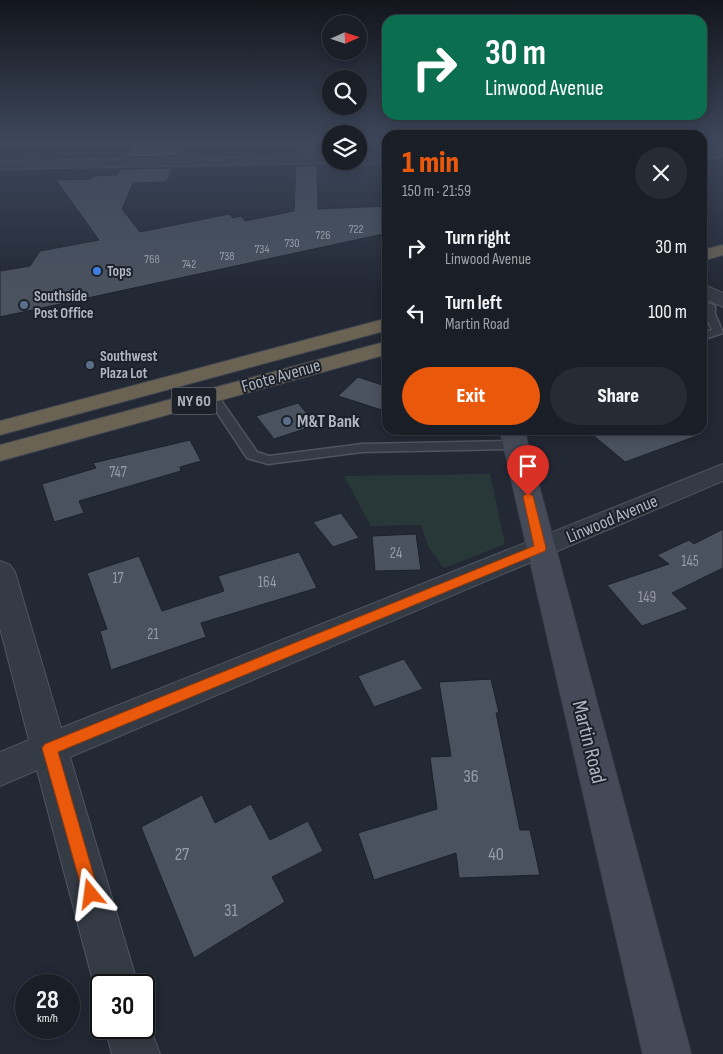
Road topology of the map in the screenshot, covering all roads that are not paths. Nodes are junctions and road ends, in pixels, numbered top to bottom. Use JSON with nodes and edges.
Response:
{"nodes":[{"id":1,"x":723,"y":250,"type":"edge"},
{"id":2,"x":707,"y":255,"type":"edge"},
{"id":3,"x":712,"y":299,"type":"edge"},
{"id":4,"x":382,"y":326,"type":"edge"},
{"id":5,"x":707,"y":336,"type":"edge"},
{"id":6,"x":382,"y":349,"type":"edge"},
{"id":7,"x":212,"y":396,"type":"junction"},
{"id":8,"x":0,"y":428,"type":"edge"},
{"id":9,"x":514,"y":437,"type":"edge"},
{"id":10,"x":0,"y":454,"type":"edge"},
{"id":11,"x":723,"y":472,"type":"edge"},
{"id":12,"x":540,"y":548,"type":"junction"},
{"id":13,"x":0,"y":572,"type":"edge"},
{"id":14,"x":50,"y":748,"type":"junction"},
{"id":15,"x":0,"y":768,"type":"edge"},
{"id":16,"x":113,"y":974,"type":"edge"},
{"id":17,"x":131,"y":1039,"type":"edge"},
{"id":18,"x":136,"y":1054,"type":"edge"},
{"id":19,"x":666,"y":1054,"type":"edge"}],
"edges":[{"from":1,"to":2,"type":"highway"},
{"from":3,"to":5,"type":"lane"},
{"from":4,"to":8,"type":"highway","name":"Foote Avenue","number":"NY 60"},
{"from":6,"to":7,"type":"highway","name":"Foote Avenue","number":"NY 60"},
{"from":7,"to":9,"type":"lane"},
{"from":7,"to":10,"type":"highway","name":"Foote Avenue","number":"NY 60"},
{"from":9,"to":12,"type":"street","name":"Martin Road"},
{"from":11,"to":12,"type":"street","name":"Linwood Avenue"},
{"from":12,"to":14,"type":"street","name":"Linwood Avenue"},
{"from":12,"to":19,"type":"street","name":"Martin Road"},
{"from":13,"to":14,"type":"street"},
{"from":14,"to":15,"type":"street","name":"Linwood Avenue"},
{"from":14,"to":16,"type":"street"},
{"from":17,"to":18,"type":"street"}]}
